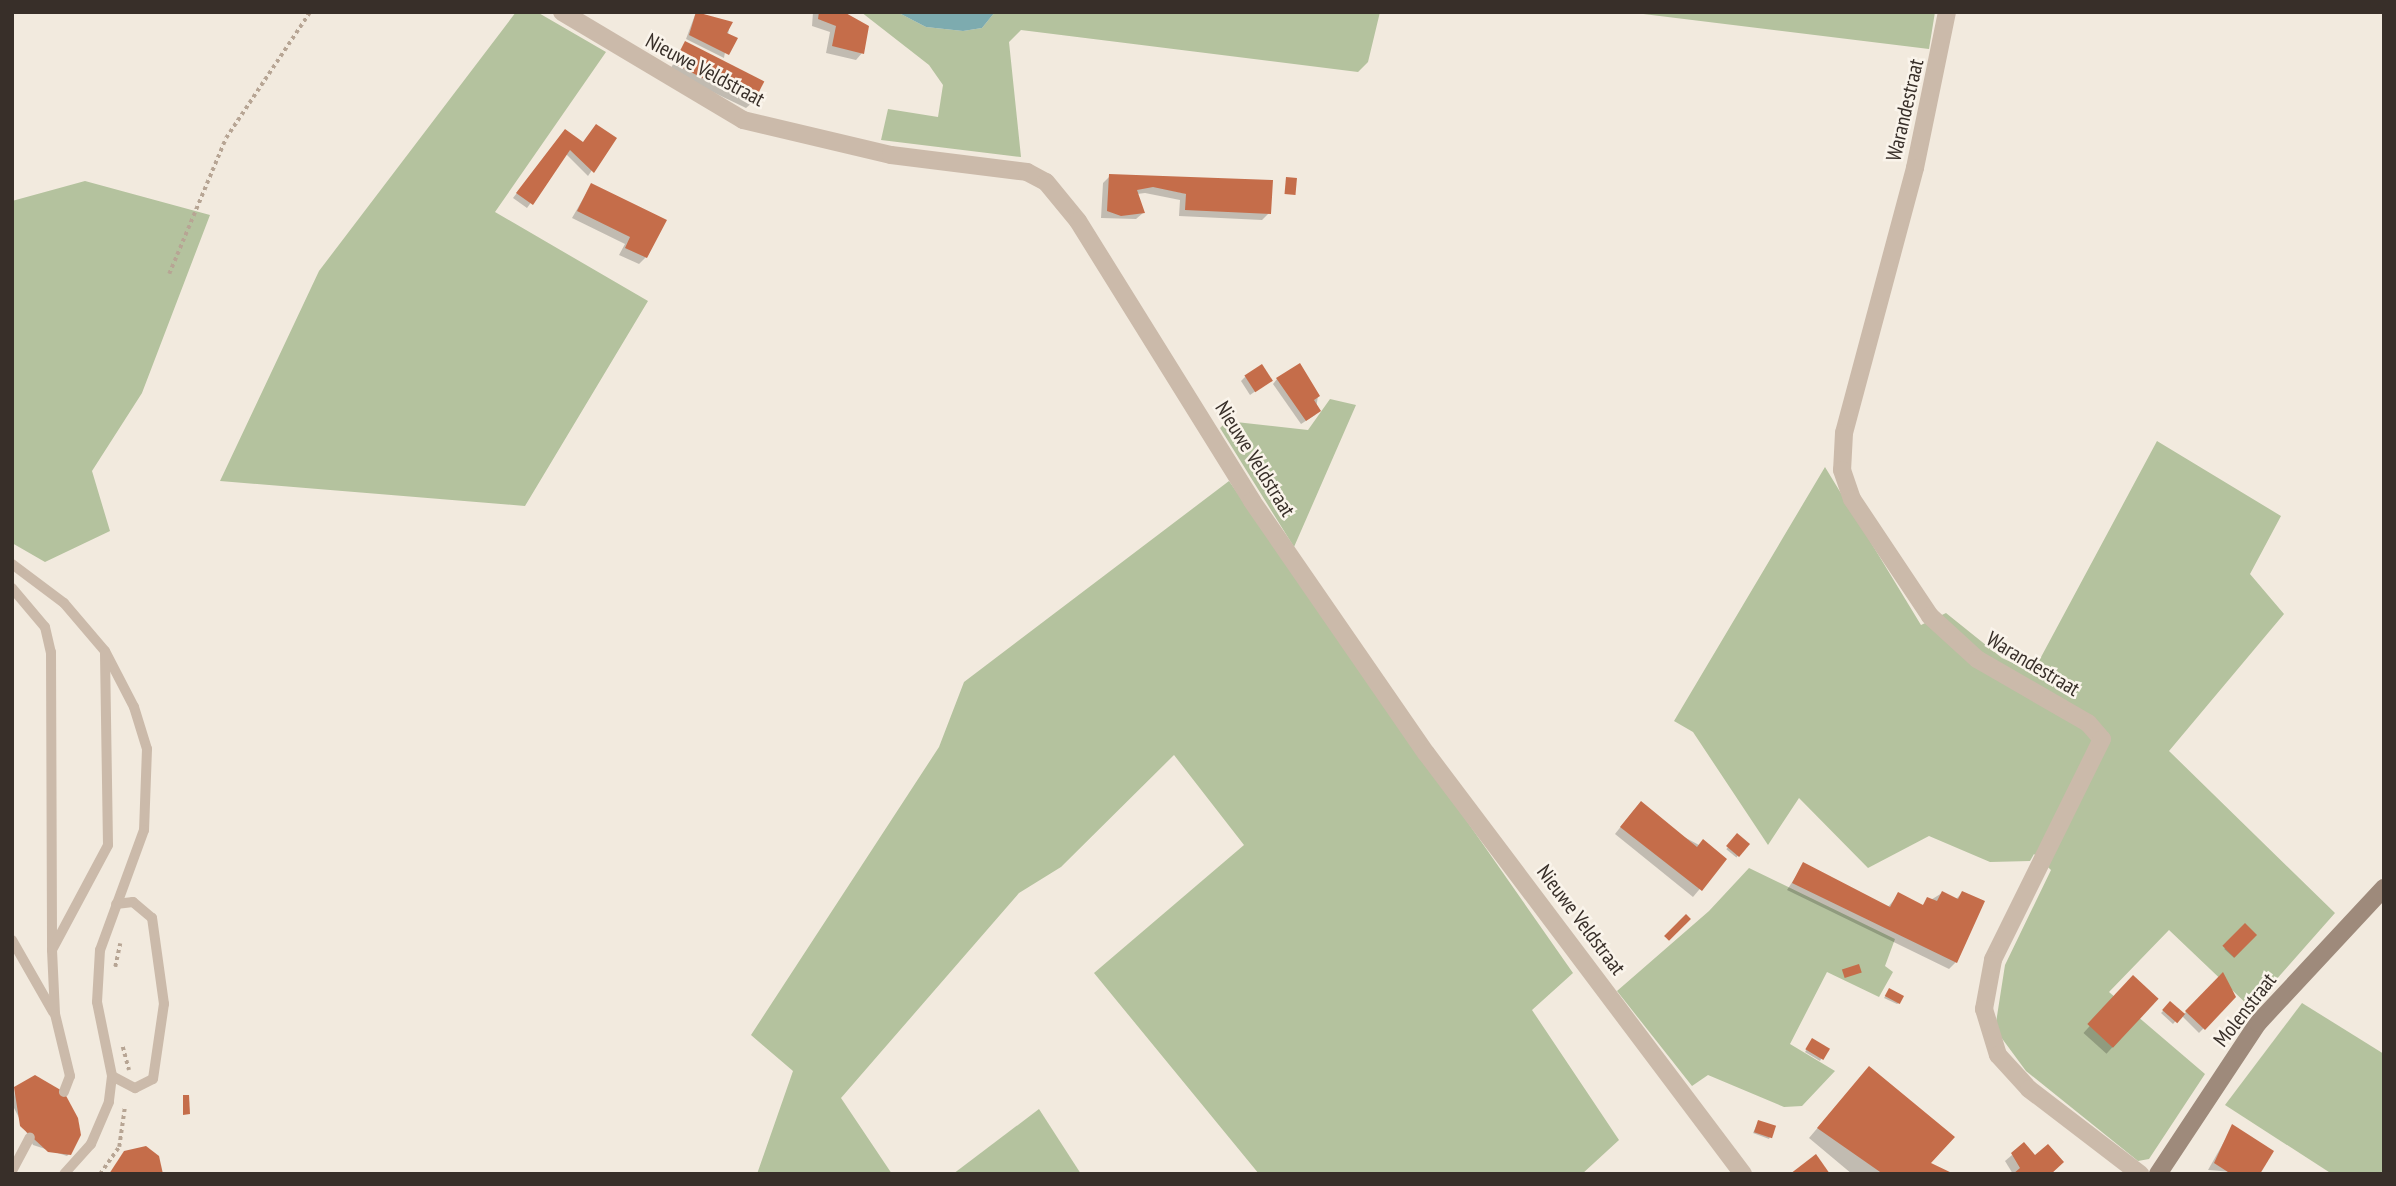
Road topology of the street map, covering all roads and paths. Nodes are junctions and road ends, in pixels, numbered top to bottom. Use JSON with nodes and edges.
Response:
{"nodes":[{"id":1,"x":310,"y":12,"type":"edge"},
{"id":2,"x":562,"y":12,"type":"edge"},
{"id":3,"x":1947,"y":12,"type":"edge"},
{"id":4,"x":169,"y":274,"type":"dead end"},
{"id":5,"x":12,"y":564,"type":"edge"},
{"id":6,"x":12,"y":588,"type":"edge"},
{"id":7,"x":105,"y":651,"type":"junction"},
{"id":8,"x":2384,"y":888,"type":"edge"},
{"id":9,"x":116,"y":904,"type":"junction"},
{"id":10,"x":122,"y":936,"type":"dead end"},
{"id":11,"x":12,"y":940,"type":"edge"},
{"id":12,"x":52,"y":950,"type":"junction"},
{"id":13,"x":114,"y":975,"type":"dead end"},
{"id":14,"x":55,"y":1014,"type":"junction"},
{"id":15,"x":120,"y":1041,"type":"dead end"},
{"id":16,"x":112,"y":1076,"type":"junction"},
{"id":17,"x":129,"y":1087,"type":"junction"},
{"id":18,"x":64,"y":1092,"type":"dead end"},
{"id":19,"x":30,"y":1138,"type":"dead end"},
{"id":20,"x":12,"y":1171,"type":"edge"},
{"id":21,"x":64,"y":1174,"type":"edge"},
{"id":22,"x":100,"y":1174,"type":"edge"},
{"id":23,"x":1744,"y":1174,"type":"edge"},
{"id":24,"x":2140,"y":1174,"type":"edge"},
{"id":25,"x":2158,"y":1174,"type":"edge"}],
"edges":[{"from":1,"to":4,"type":"path"},
{"from":2,"to":23,"type":"street","name":"Nieuwe Veldstraat"},
{"from":3,"to":24,"type":"street","name":"Warandestraat"},
{"from":5,"to":7,"type":"lane"},
{"from":6,"to":12,"type":"lane"},
{"from":7,"to":9,"type":"lane"},
{"from":7,"to":12,"type":"lane"},
{"from":8,"to":25,"type":"street","name":"Molenstraat"},
{"from":9,"to":16,"type":"lane"},
{"from":9,"to":17,"type":"lane"},
{"from":10,"to":13,"type":"path"},
{"from":11,"to":14,"type":"lane"},
{"from":12,"to":14,"type":"lane"},
{"from":14,"to":18,"type":"lane"},
{"from":15,"to":17,"type":"path"},
{"from":16,"to":17,"type":"lane"},
{"from":16,"to":21,"type":"lane"},
{"from":17,"to":22,"type":"path"},
{"from":19,"to":20,"type":"lane"}]}
